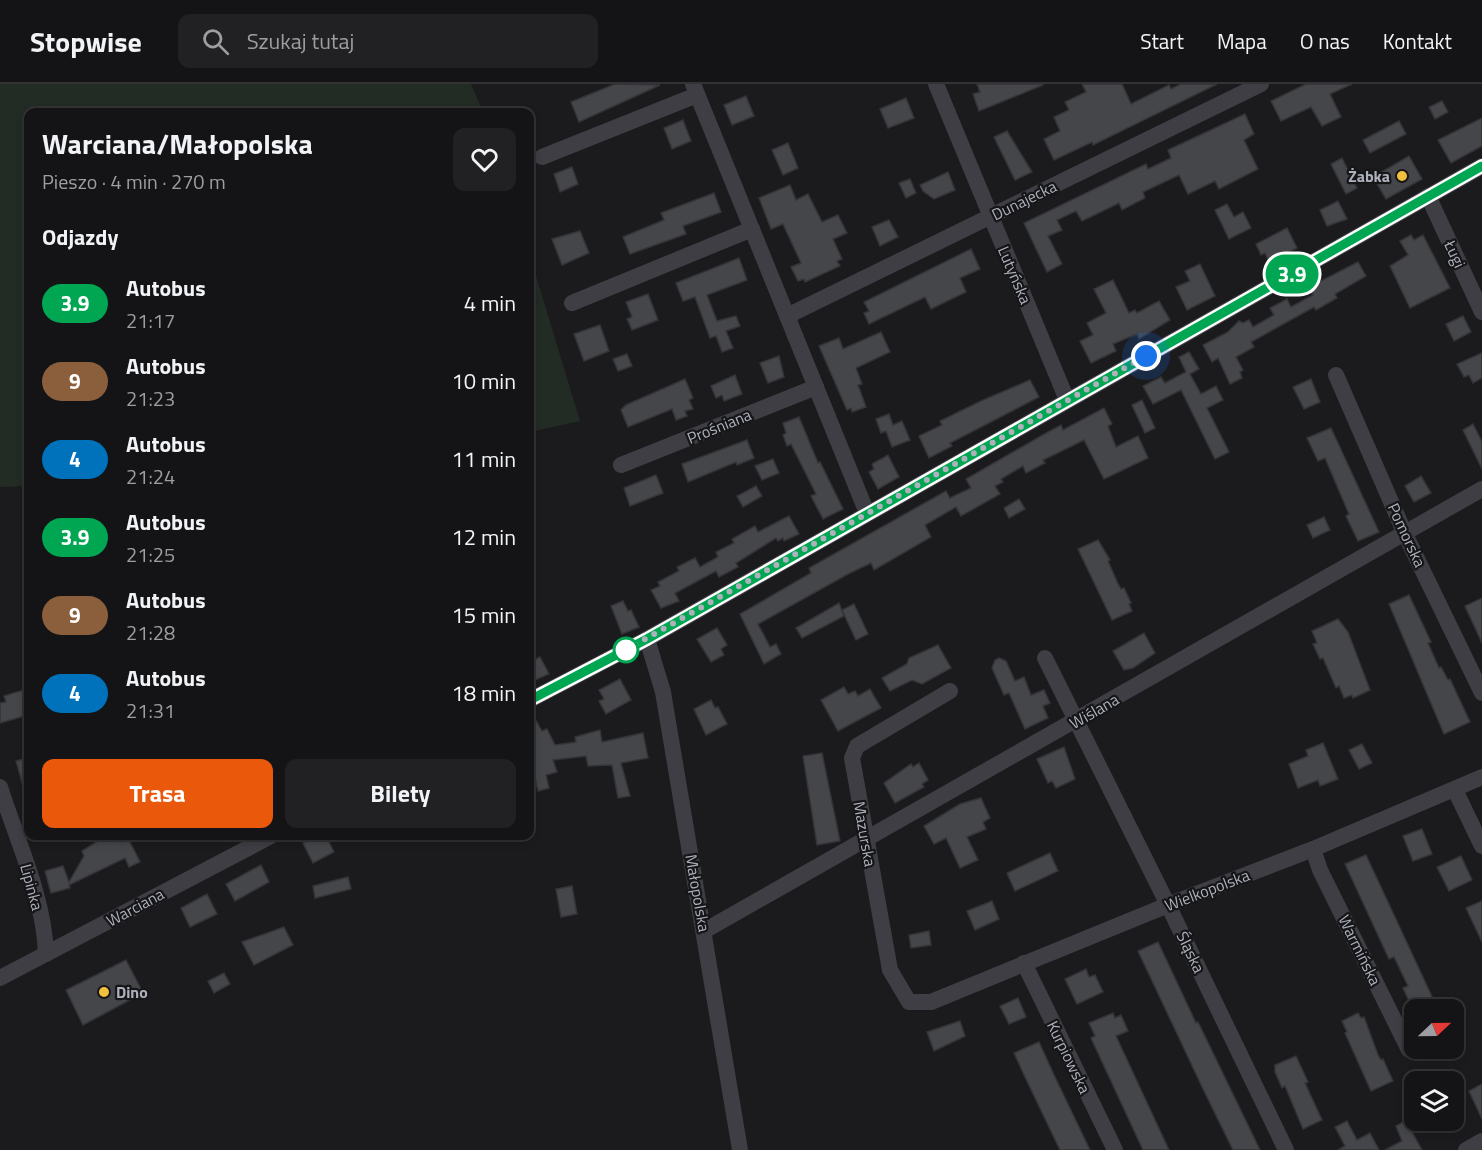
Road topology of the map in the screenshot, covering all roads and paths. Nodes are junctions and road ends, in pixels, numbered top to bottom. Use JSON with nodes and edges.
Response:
{"nodes":[{"id":1,"x":936,"y":84,"type":"edge"},
{"id":2,"x":1261,"y":84,"type":"edge"},
{"id":3,"x":695,"y":90,"type":"edge"},
{"id":4,"x":542,"y":157,"type":"dead end"},
{"id":5,"x":1482,"y":166,"type":"edge"},
{"id":6,"x":1428,"y":196,"type":"junction"},
{"id":7,"x":991,"y":217,"type":"junction"},
{"id":8,"x":752,"y":229,"type":"junction"},
{"id":9,"x":572,"y":303,"type":"dead end"},
{"id":10,"x":1482,"y":312,"type":"edge"},
{"id":11,"x":788,"y":316,"type":"junction"},
{"id":12,"x":1336,"y":375,"type":"dead end"},
{"id":13,"x":816,"y":387,"type":"junction"},
{"id":14,"x":1067,"y":400,"type":"junction"},
{"id":15,"x":621,"y":465,"type":"dead end"},
{"id":16,"x":1482,"y":489,"type":"edge"},
{"id":17,"x":867,"y":513,"type":"junction"},
{"id":18,"x":1405,"y":534,"type":"junction"},
{"id":19,"x":647,"y":639,"type":"junction"},
{"id":20,"x":1045,"y":658,"type":"dead end"},
{"id":21,"x":950,"y":691,"type":"dead end"},
{"id":22,"x":1482,"y":693,"type":"edge"},
{"id":23,"x":534,"y":698,"type":"edge"},
{"id":24,"x":1075,"y":722,"type":"junction"},
{"id":25,"x":1482,"y":777,"type":"edge"},
{"id":26,"x":0,"y":787,"type":"edge"},
{"id":27,"x":1455,"y":790,"type":"junction"},
{"id":28,"x":263,"y":840,"type":"edge"},
{"id":29,"x":866,"y":841,"type":"junction"},
{"id":30,"x":1482,"y":846,"type":"edge"},
{"id":31,"x":1313,"y":849,"type":"junction"},
{"id":32,"x":1168,"y":905,"type":"junction"},
{"id":33,"x":704,"y":931,"type":"junction"},
{"id":34,"x":45,"y":954,"type":"junction"},
{"id":35,"x":1024,"y":963,"type":"junction"},
{"id":36,"x":0,"y":978,"type":"edge"},
{"id":37,"x":931,"y":1002,"type":"joint"},
{"id":38,"x":1404,"y":1040,"type":"edge"},
{"id":39,"x":1482,"y":1141,"type":"edge"},
{"id":40,"x":740,"y":1150,"type":"edge"},
{"id":41,"x":1115,"y":1150,"type":"edge"},
{"id":42,"x":1287,"y":1150,"type":"edge"},
{"id":43,"x":1466,"y":1150,"type":"edge"}],
"edges":[{"from":1,"to":7,"type":"street","name":"Lutyńska"},
{"from":2,"to":7,"type":"street","name":"Dunajecka"},
{"from":3,"to":4,"type":"street"},
{"from":3,"to":8,"type":"street"},
{"from":5,"to":6,"type":"street"},
{"from":6,"to":10,"type":"street","name":"Ługi"},
{"from":6,"to":14,"type":"street"},
{"from":7,"to":11,"type":"street","name":"Dunajecka"},
{"from":7,"to":14,"type":"street","name":"Lutyńska"},
{"from":8,"to":9,"type":"street"},
{"from":8,"to":11,"type":"street"},
{"from":11,"to":13,"type":"street"},
{"from":12,"to":18,"type":"street","name":"Pomorska"},
{"from":13,"to":15,"type":"street","name":"Prośniana"},
{"from":13,"to":17,"type":"street"},
{"from":14,"to":17,"type":"street"},
{"from":16,"to":18,"type":"street","name":"Wiślana"},
{"from":17,"to":19,"type":"street"},
{"from":18,"to":22,"type":"street","name":"Pomorska"},
{"from":18,"to":24,"type":"street","name":"Wiślana"},
{"from":19,"to":23,"type":"street"},
{"from":19,"to":33,"type":"street","name":"Małopolska"},
{"from":20,"to":24,"type":"street","name":"Śląska"},
{"from":21,"to":29,"type":"street","name":"Mazurska"},
{"from":24,"to":29,"type":"street","name":"Wiślana"},
{"from":24,"to":32,"type":"street","name":"Śląska"},
{"from":25,"to":27,"type":"street","name":"Wielkopolska"},
{"from":26,"to":34,"type":"street","name":"Lipinka"},
{"from":27,"to":30,"type":"street"},
{"from":27,"to":31,"type":"street","name":"Wielkopolska"},
{"from":28,"to":34,"type":"street","name":"Warciana"},
{"from":29,"to":33,"type":"street","name":"Wiślana"},
{"from":29,"to":37,"type":"street","name":"Mazurska"},
{"from":31,"to":32,"type":"street","name":"Wielkopolska"},
{"from":31,"to":38,"type":"street","name":"Warmińska"},
{"from":32,"to":35,"type":"street","name":"Wielkopolska"},
{"from":32,"to":42,"type":"street","name":"Śląska"},
{"from":33,"to":40,"type":"street","name":"Małopolska"},
{"from":34,"to":36,"type":"street","name":"Warciana"},
{"from":35,"to":37,"type":"street","name":"Wielkopolska"},
{"from":35,"to":41,"type":"street","name":"Kurpiowska"},
{"from":39,"to":43,"type":"street"}]}
